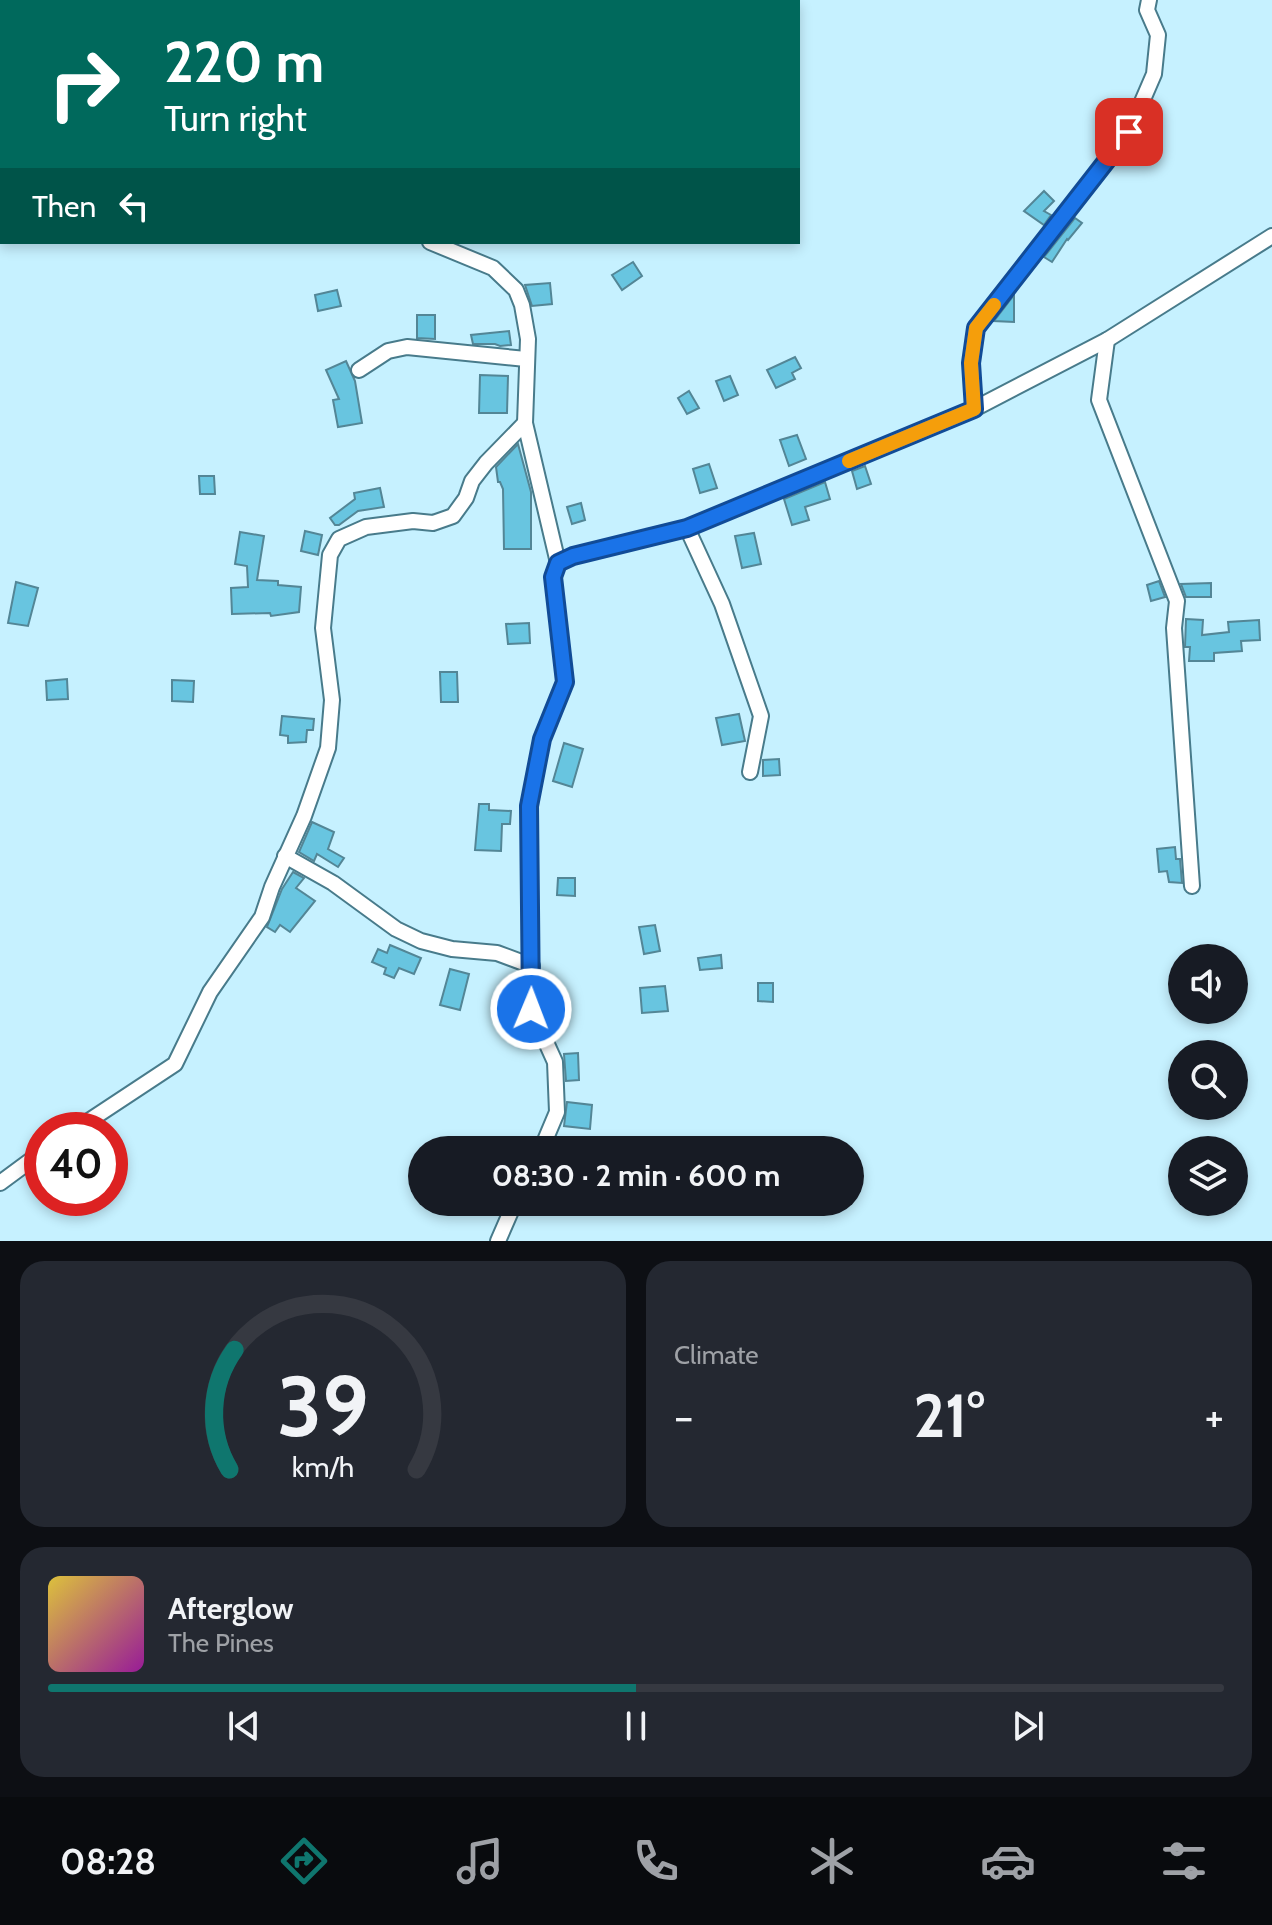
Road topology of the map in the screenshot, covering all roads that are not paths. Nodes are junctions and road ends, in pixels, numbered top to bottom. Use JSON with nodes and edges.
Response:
{"nodes":[{"id":1,"x":1149,"y":0,"type":"edge"},
{"id":2,"x":1272,"y":236,"type":"edge"},
{"id":3,"x":435,"y":244,"type":"edge"},
{"id":4,"x":1107,"y":340,"type":"junction"},
{"id":5,"x":526,"y":359,"type":"junction"},
{"id":6,"x":359,"y":370,"type":"dead end"},
{"id":7,"x":974,"y":409,"type":"junction"},
{"id":8,"x":525,"y":423,"type":"junction"},
{"id":9,"x":687,"y":528,"type":"junction"},
{"id":10,"x":558,"y":563,"type":"junction"},
{"id":11,"x":750,"y":772,"type":"dead end"},
{"id":12,"x":285,"y":856,"type":"junction"},
{"id":13,"x":1192,"y":886,"type":"dead end"},
{"id":14,"x":532,"y":966,"type":"junction"},
{"id":15,"x":102,"y":1112,"type":"edge"},
{"id":16,"x":547,"y":1136,"type":"edge"},
{"id":17,"x":24,"y":1165,"type":"edge"},
{"id":18,"x":0,"y":1183,"type":"edge"},
{"id":19,"x":509,"y":1216,"type":"edge"},
{"id":20,"x":498,"y":1241,"type":"edge"}],
"edges":[{"from":1,"to":7,"type":"street"},
{"from":2,"to":4,"type":"street"},
{"from":3,"to":5,"type":"street"},
{"from":4,"to":7,"type":"street"},
{"from":4,"to":13,"type":"street"},
{"from":5,"to":6,"type":"street"},
{"from":5,"to":8,"type":"street"},
{"from":7,"to":9,"type":"street"},
{"from":8,"to":10,"type":"street"},
{"from":8,"to":12,"type":"street"},
{"from":9,"to":10,"type":"street"},
{"from":9,"to":11,"type":"street"},
{"from":10,"to":14,"type":"street"},
{"from":12,"to":14,"type":"street"},
{"from":12,"to":15,"type":"street"},
{"from":14,"to":16,"type":"street"},
{"from":17,"to":18,"type":"street"},
{"from":19,"to":20,"type":"street"}]}
